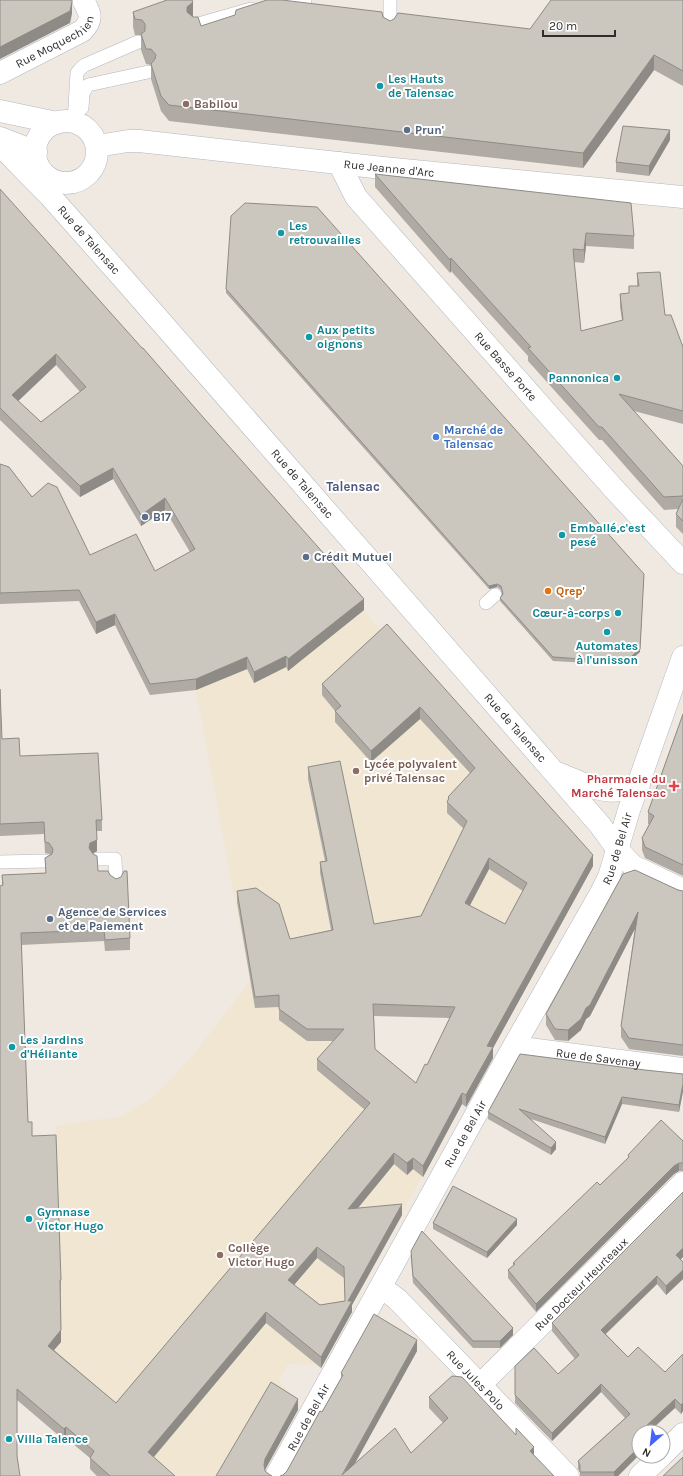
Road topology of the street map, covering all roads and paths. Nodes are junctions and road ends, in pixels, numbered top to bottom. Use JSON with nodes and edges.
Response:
{"nodes":[{"id":1,"x":83,"y":0,"type":"edge"},
{"id":2,"x":305,"y":0,"type":"edge"},
{"id":3,"x":390,"y":0,"type":"edge"},
{"id":4,"x":195,"y":25,"type":"edge"},
{"id":5,"x":390,"y":28,"type":"edge"},
{"id":6,"x":138,"y":42,"type":"edge"},
{"id":7,"x":148,"y":72,"type":"edge"},
{"id":8,"x":0,"y":74,"type":"edge"},
{"id":9,"x":0,"y":111,"type":"edge"},
{"id":10,"x":71,"y":124,"type":"junction"},
{"id":11,"x":0,"y":138,"type":"edge"},
{"id":12,"x":0,"y":145,"type":"edge"},
{"id":13,"x":97,"y":146,"type":"junction"},
{"id":14,"x":36,"y":152,"type":"junction"},
{"id":15,"x":339,"y":163,"type":"junction"},
{"id":16,"x":50,"y":187,"type":"junction"},
{"id":17,"x":683,"y":196,"type":"edge"},
{"id":18,"x":683,"y":563,"type":"edge"},
{"id":19,"x":683,"y":657,"type":"edge"},
{"id":20,"x":554,"y":772,"type":"junction"},
{"id":21,"x":639,"y":785,"type":"junction"},
{"id":22,"x":618,"y":850,"type":"junction"},
{"id":23,"x":97,"y":859,"type":"edge"},
{"id":24,"x":45,"y":861,"type":"edge"},
{"id":25,"x":0,"y":862,"type":"edge"},
{"id":26,"x":116,"y":882,"type":"edge"},
{"id":27,"x":683,"y":890,"type":"edge"},
{"id":28,"x":514,"y":1047,"type":"junction"},
{"id":29,"x":683,"y":1069,"type":"edge"},
{"id":30,"x":683,"y":1183,"type":"edge"},
{"id":31,"x":381,"y":1287,"type":"junction"},
{"id":32,"x":480,"y":1385,"type":"junction"},
{"id":33,"x":683,"y":1434,"type":"edge"},
{"id":34,"x":671,"y":1446,"type":"edge"},
{"id":35,"x":653,"y":1464,"type":"edge"},
{"id":36,"x":276,"y":1476,"type":"edge"},
{"id":37,"x":568,"y":1476,"type":"edge"},
{"id":38,"x":640,"y":1476,"type":"edge"}],
"edges":[{"from":1,"to":8,"type":"street","name":"Rue Moquechien"},
{"from":2,"to":4,"type":"lane"},
{"from":3,"to":5,"type":"lane"},
{"from":6,"to":10,"type":"lane"},
{"from":7,"to":10,"type":"lane"},
{"from":9,"to":10,"type":"street"},
{"from":10,"to":13,"type":"street"},
{"from":10,"to":14,"type":"street"},
{"from":11,"to":14,"type":"street"},
{"from":12,"to":16,"type":"street","name":"Rue de Talensac"},
{"from":13,"to":15,"type":"street","name":"Rue Jeanne d'Arc"},
{"from":13,"to":16,"type":"street"},
{"from":14,"to":16,"type":"street"},
{"from":15,"to":17,"type":"street","name":"Rue Jeanne d'Arc"},
{"from":15,"to":18,"type":"street","name":"Rue Basse Porte"},
{"from":16,"to":20,"type":"street","name":"Rue de Talensac"},
{"from":19,"to":21,"type":"street","name":"Rue de Bel Air"},
{"from":20,"to":21,"type":"street","name":"Rue de Talensac"},
{"from":20,"to":22,"type":"street","name":"Rue de Talensac"},
{"from":21,"to":22,"type":"street","name":"Rue de Bel Air"},
{"from":22,"to":27,"type":"street","name":"Rue de Talensac"},
{"from":22,"to":28,"type":"street","name":"Rue de Bel Air"},
{"from":23,"to":26,"type":"lane"},
{"from":24,"to":25,"type":"lane"},
{"from":28,"to":29,"type":"street","name":"Rue de Savenay"},
{"from":28,"to":31,"type":"street","name":"Rue de Bel Air"},
{"from":30,"to":32,"type":"street","name":"Rue Docteur Heurteaux"},
{"from":31,"to":32,"type":"street","name":"Rue Jules Polo"},
{"from":31,"to":36,"type":"street","name":"Rue de Bel Air"},
{"from":32,"to":37,"type":"street","name":"Rue Jules Polo"},
{"from":33,"to":34,"type":"street"},
{"from":35,"to":38,"type":"street"}]}
